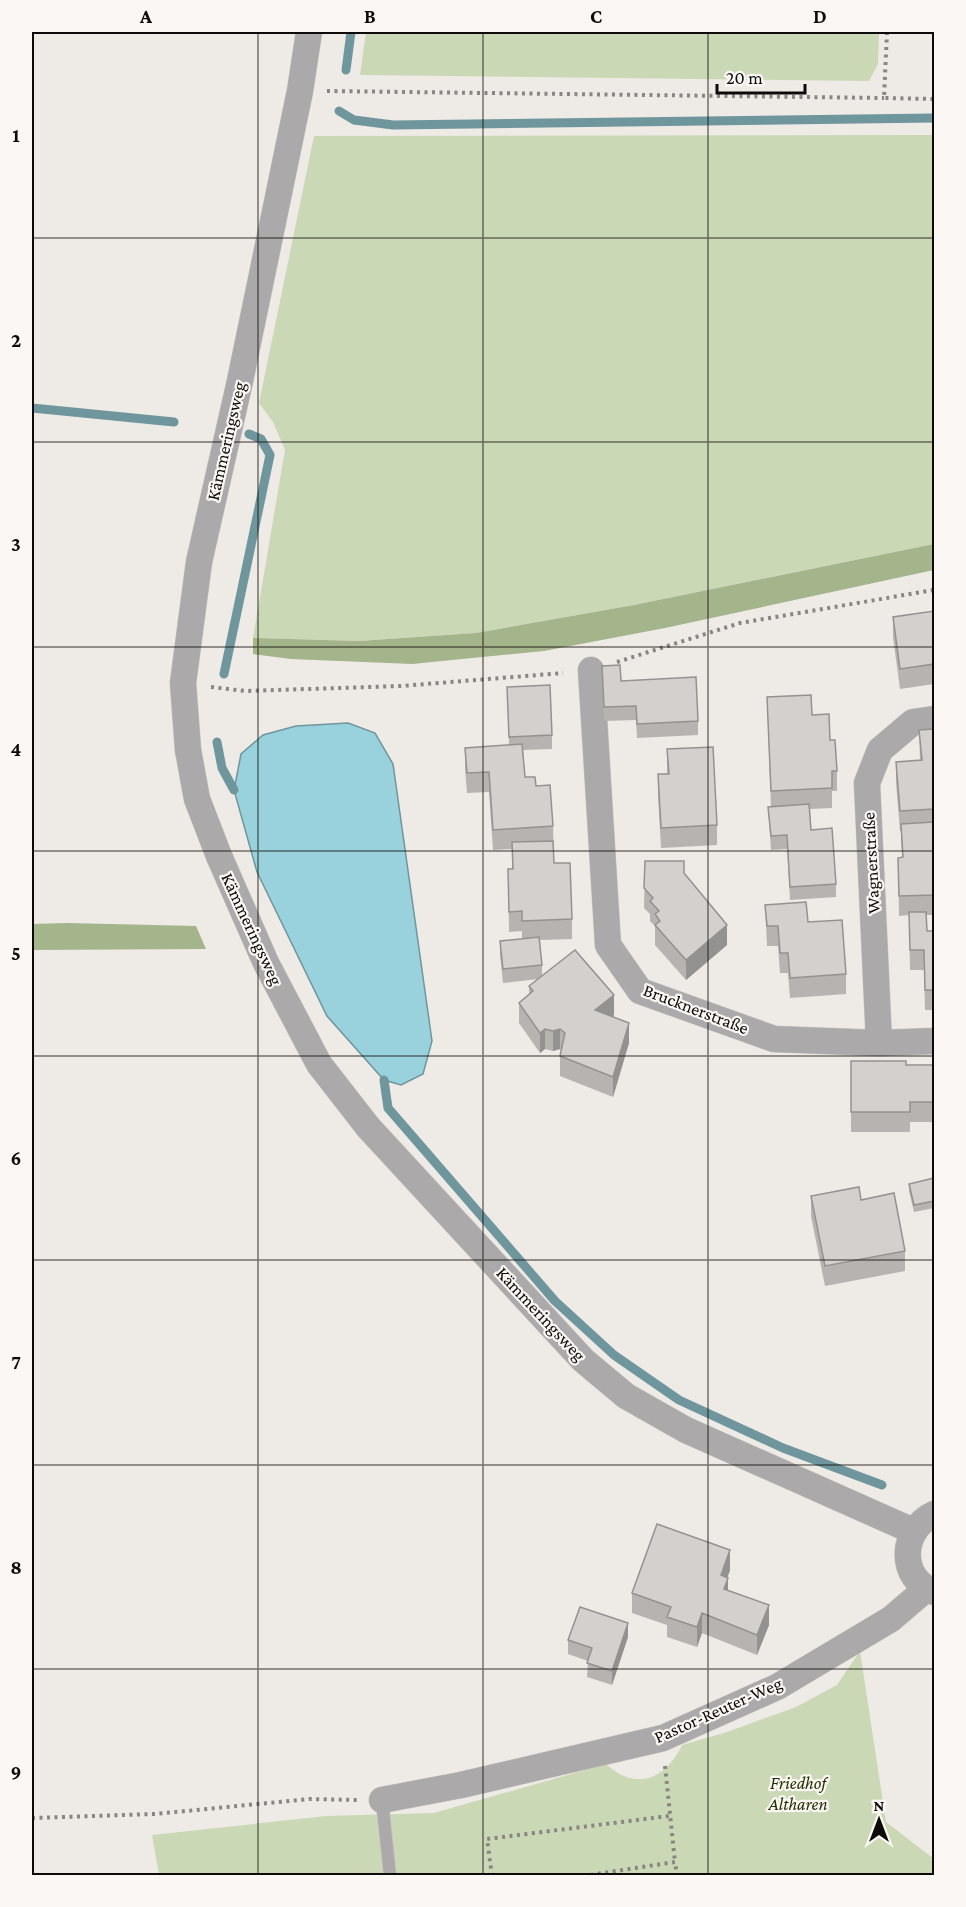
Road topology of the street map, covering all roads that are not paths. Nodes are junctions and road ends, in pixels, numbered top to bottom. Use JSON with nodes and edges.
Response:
{"nodes":[{"id":1,"x":309,"y":32,"type":"edge"},
{"id":2,"x":591,"y":670,"type":"road end"},
{"id":3,"x":934,"y":719,"type":"edge"},
{"id":4,"x":934,"y":1041,"type":"edge"},
{"id":5,"x":879,"y":1043,"type":"junction"},
{"id":6,"x":934,"y":1514,"type":"edge"},
{"id":7,"x":913,"y":1532,"type":"junction"},
{"id":8,"x":930,"y":1591,"type":"edge"},
{"id":9,"x":382,"y":1800,"type":"joint"},
{"id":10,"x":390,"y":1875,"type":"edge"}],
"edges":[{"from":1,"to":7,"type":"street","name":"Kämmeringsweg"},
{"from":2,"to":5,"type":"street","name":"Brucknerstraße"},
{"from":3,"to":5,"type":"street","name":"Wagnerstraße"},
{"from":4,"to":5,"type":"street","name":"Brucknerstraße"},
{"from":6,"to":7,"type":"street"},
{"from":7,"to":8,"type":"street"},
{"from":8,"to":9,"type":"street","name":"Pastor-Reuter-Weg"},
{"from":9,"to":10,"type":"lane"}]}
